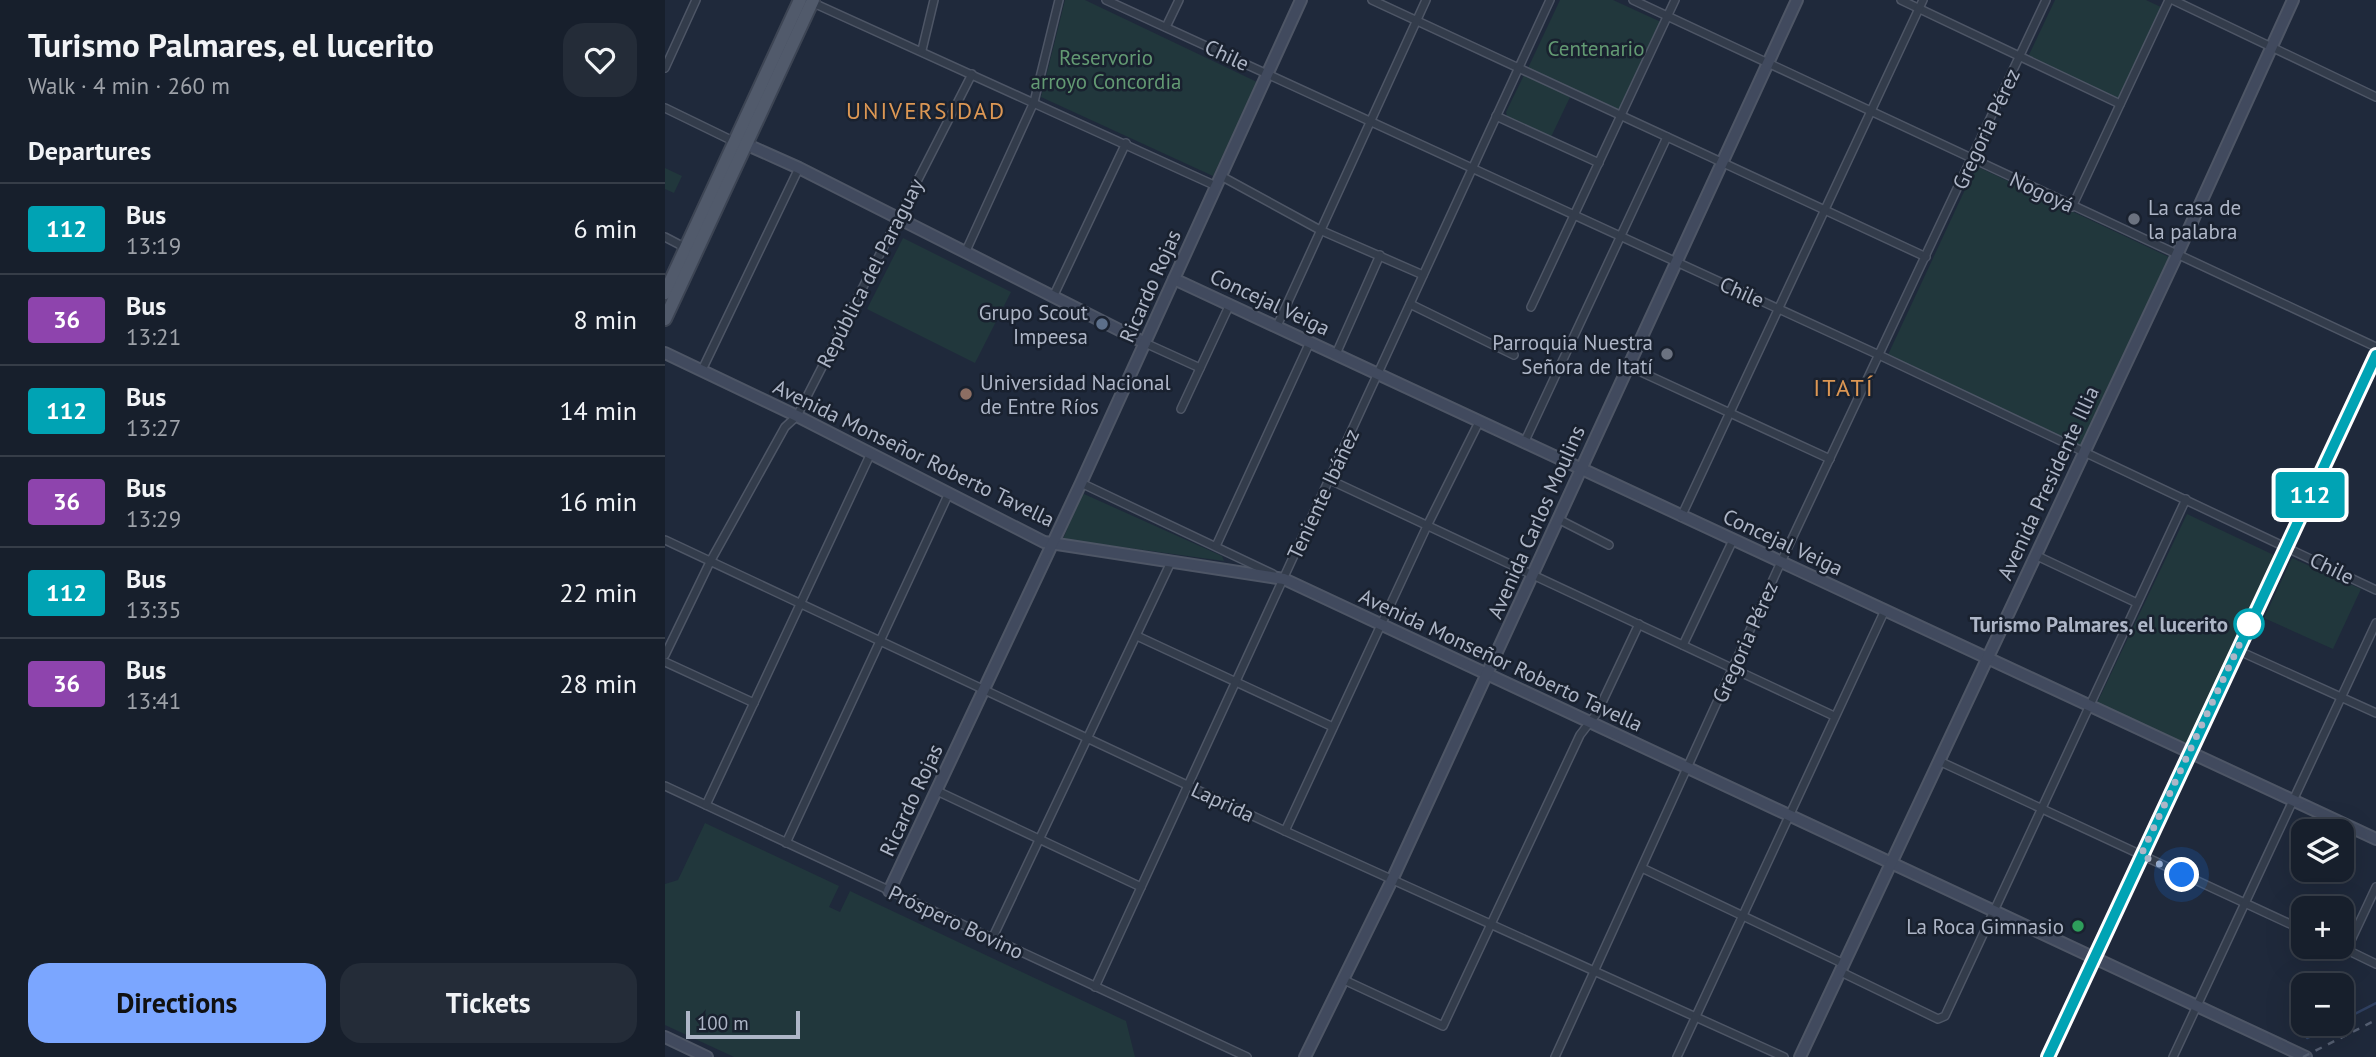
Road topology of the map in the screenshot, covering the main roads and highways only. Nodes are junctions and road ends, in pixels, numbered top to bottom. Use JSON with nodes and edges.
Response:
{"nodes":[{"id":1,"x":799,"y":0,"type":"edge"},
{"id":2,"x":813,"y":0,"type":"edge"},
{"id":3,"x":741,"y":142,"type":"junction"},
{"id":4,"x":691,"y":250,"type":"junction"},
{"id":5,"x":665,"y":293,"type":"edge"},
{"id":6,"x":665,"y":319,"type":"edge"}],
"edges":[{"from":1,"to":3,"type":"main road"},
{"from":2,"to":3,"type":"main road"},
{"from":3,"to":4,"type":"main road"},
{"from":4,"to":5,"type":"main road"},
{"from":4,"to":6,"type":"main road"}]}
